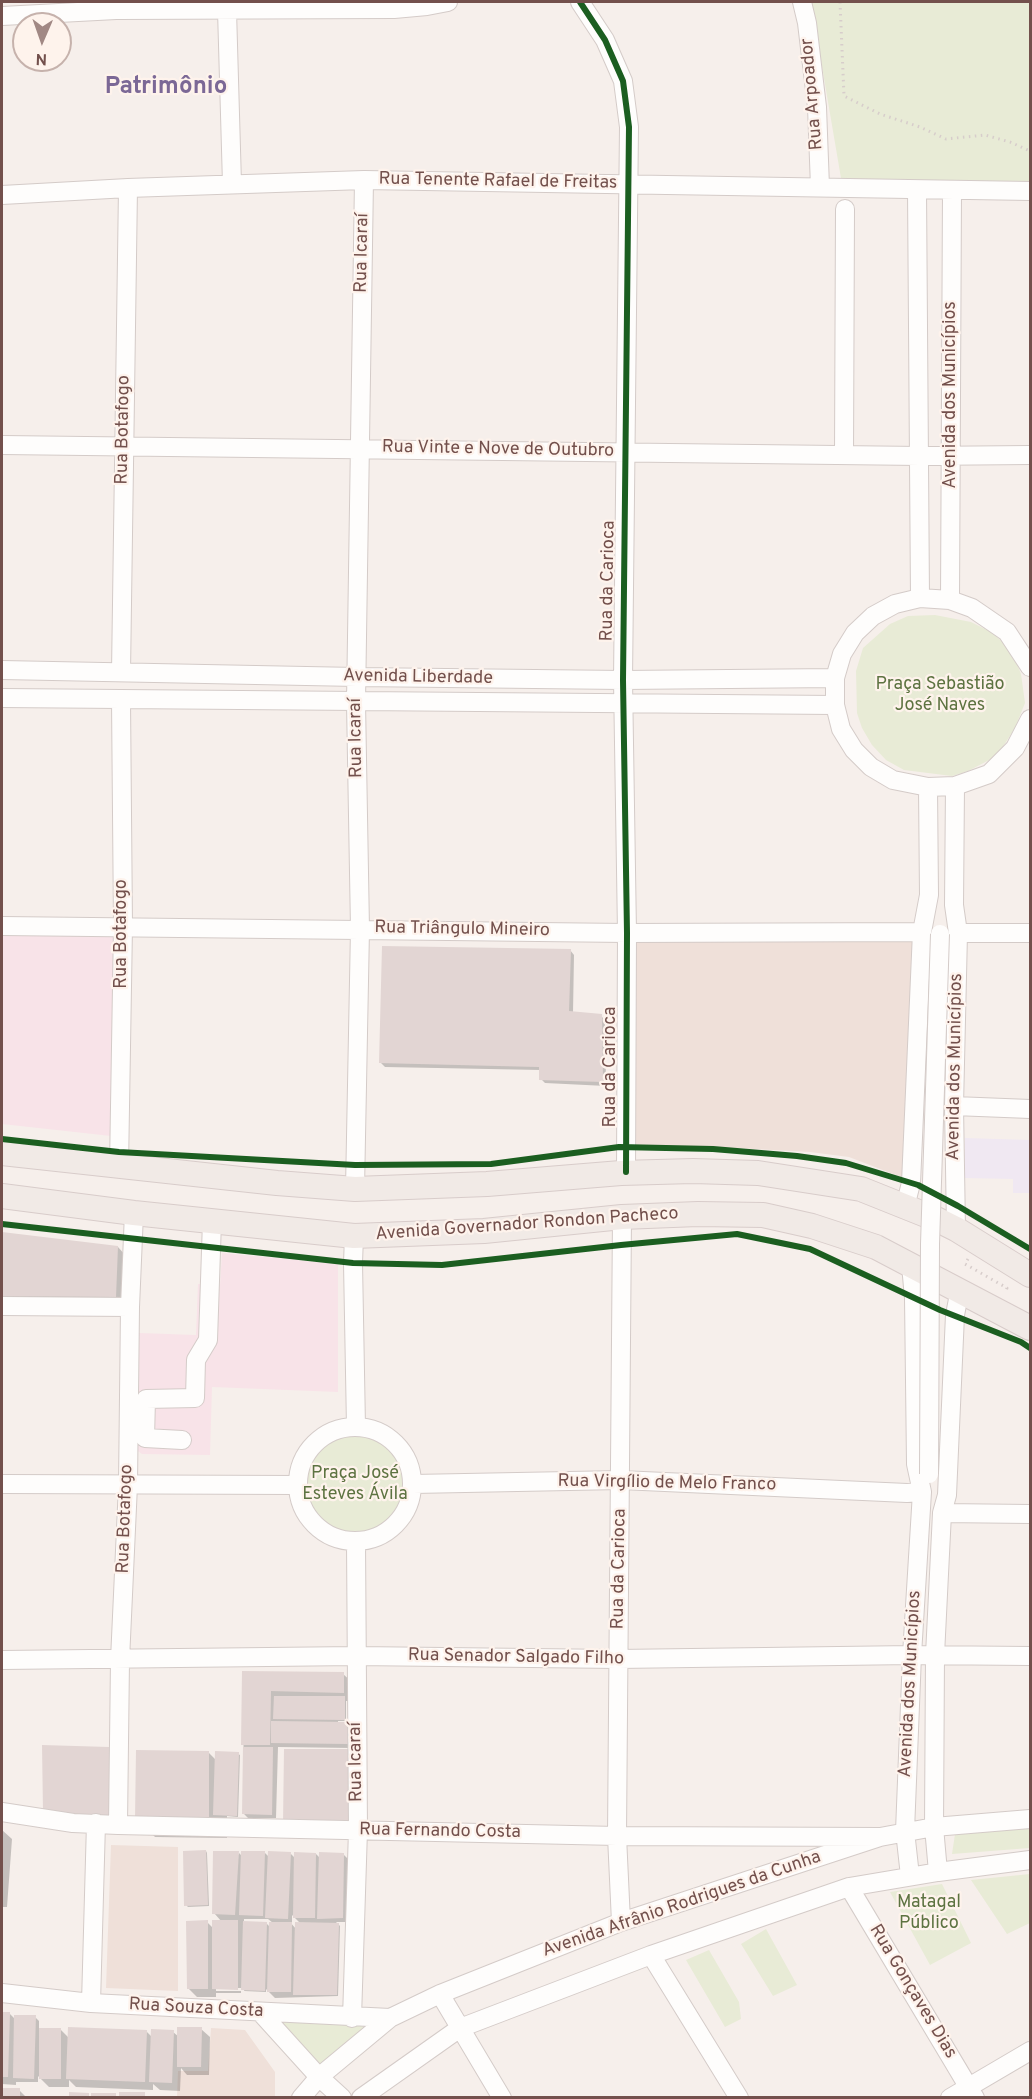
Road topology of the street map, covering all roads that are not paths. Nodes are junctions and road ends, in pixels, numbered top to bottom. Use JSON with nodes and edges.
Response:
{"nodes":[{"id":1,"x":448,"y":2,"type":"edge"},
{"id":2,"x":580,"y":2,"type":"edge"},
{"id":3,"x":802,"y":2,"type":"edge"},
{"id":4,"x":116,"y":6,"type":"edge"},
{"id":5,"x":227,"y":10,"type":"junction"},
{"id":6,"x":2,"y":16,"type":"edge"},
{"id":7,"x":364,"y":180,"type":"junction"},
{"id":8,"x":232,"y":184,"type":"junction"},
{"id":9,"x":629,"y":184,"type":"junction"},
{"id":10,"x":820,"y":187,"type":"junction"},
{"id":11,"x":128,"y":188,"type":"junction"},
{"id":12,"x":917,"y":190,"type":"junction"},
{"id":13,"x":1030,"y":190,"type":"edge"},
{"id":14,"x":952,"y":191,"type":"junction"},
{"id":15,"x":2,"y":195,"type":"edge"},
{"id":16,"x":844,"y":209,"type":"dead end"},
{"id":17,"x":918,"y":322,"type":"junction"},
{"id":18,"x":951,"y":322,"type":"junction"},
{"id":19,"x":2,"y":445,"type":"edge"},
{"id":20,"x":124,"y":447,"type":"junction"},
{"id":21,"x":359,"y":449,"type":"junction"},
{"id":22,"x":625,"y":452,"type":"junction"},
{"id":23,"x":844,"y":455,"type":"junction"},
{"id":24,"x":1030,"y":455,"type":"edge"},
{"id":25,"x":920,"y":456,"type":"junction"},
{"id":26,"x":950,"y":457,"type":"junction"},
{"id":27,"x":920,"y":598,"type":"junction"},
{"id":28,"x":950,"y":600,"type":"junction"},
{"id":29,"x":1030,"y":667,"type":"edge"},
{"id":30,"x":2,"y":670,"type":"edge"},
{"id":31,"x":121,"y":672,"type":"junction"},
{"id":32,"x":357,"y":677,"type":"junction"},
{"id":33,"x":835,"y":678,"type":"junction"},
{"id":34,"x":623,"y":680,"type":"junction"},
{"id":35,"x":2,"y":698,"type":"edge"},
{"id":36,"x":120,"y":700,"type":"junction"},
{"id":37,"x":356,"y":702,"type":"junction"},
{"id":38,"x":624,"y":705,"type":"junction"},
{"id":39,"x":835,"y":705,"type":"junction"},
{"id":40,"x":1030,"y":719,"type":"edge"},
{"id":41,"x":955,"y":786,"type":"junction"},
{"id":42,"x":928,"y":787,"type":"junction"},
{"id":43,"x":2,"y":926,"type":"edge"},
{"id":44,"x":123,"y":926,"type":"junction"},
{"id":45,"x":360,"y":928,"type":"junction"},
{"id":46,"x":627,"y":933,"type":"junction"},
{"id":47,"x":940,"y":933,"type":"junction"},
{"id":48,"x":1030,"y":933,"type":"edge"},
{"id":49,"x":954,"y":1106,"type":"junction"},
{"id":50,"x":1030,"y":1108,"type":"edge"},
{"id":51,"x":912,"y":1148,"type":"junction"},
{"id":52,"x":955,"y":1151,"type":"junction"},
{"id":53,"x":2,"y":1153,"type":"edge"},
{"id":54,"x":120,"y":1167,"type":"junction"},
{"id":55,"x":626,"y":1172,"type":"junction"},
{"id":56,"x":356,"y":1189,"type":"junction"},
{"id":57,"x":2,"y":1196,"type":"edge"},
{"id":58,"x":904,"y":1207,"type":"junction"},
{"id":59,"x":134,"y":1213,"type":"junction"},
{"id":60,"x":622,"y":1217,"type":"junction"},
{"id":61,"x":212,"y":1221,"type":"junction"},
{"id":62,"x":956,"y":1229,"type":"junction"},
{"id":63,"x":354,"y":1236,"type":"junction"},
{"id":64,"x":911,"y":1265,"type":"junction"},
{"id":65,"x":1030,"y":1275,"type":"edge"},
{"id":66,"x":960,"y":1289,"type":"junction"},
{"id":67,"x":2,"y":1306,"type":"edge"},
{"id":68,"x":130,"y":1307,"type":"junction"},
{"id":69,"x":1030,"y":1328,"type":"edge"},
{"id":70,"x":953,"y":1351,"type":"junction"},
{"id":71,"x":915,"y":1352,"type":"junction"},
{"id":72,"x":356,"y":1427,"type":"junction"},
{"id":73,"x":182,"y":1440,"type":"dead end"},
{"id":74,"x":929,"y":1474,"type":"junction"},
{"id":75,"x":621,"y":1480,"type":"junction"},
{"id":76,"x":2,"y":1484,"type":"edge"},
{"id":77,"x":413,"y":1484,"type":"junction"},
{"id":78,"x":128,"y":1485,"type":"junction"},
{"id":79,"x":298,"y":1485,"type":"junction"},
{"id":80,"x":922,"y":1492,"type":"junction"},
{"id":81,"x":942,"y":1513,"type":"junction"},
{"id":82,"x":1030,"y":1514,"type":"edge"},
{"id":83,"x":356,"y":1542,"type":"junction"},
{"id":84,"x":912,"y":1655,"type":"junction"},
{"id":85,"x":935,"y":1655,"type":"junction"},
{"id":86,"x":356,"y":1656,"type":"junction"},
{"id":87,"x":1030,"y":1656,"type":"edge"},
{"id":88,"x":618,"y":1659,"type":"junction"},
{"id":89,"x":2,"y":1660,"type":"edge"},
{"id":90,"x":120,"y":1660,"type":"junction"},
{"id":91,"x":2,"y":1812,"type":"edge"},
{"id":92,"x":1030,"y":1819,"type":"edge"},
{"id":93,"x":96,"y":1824,"type":"junction"},
{"id":94,"x":118,"y":1824,"type":"junction"},
{"id":95,"x":934,"y":1827,"type":"junction"},
{"id":96,"x":358,"y":1830,"type":"junction"},
{"id":97,"x":905,"y":1831,"type":"junction"},
{"id":98,"x":617,"y":1836,"type":"junction"},
{"id":99,"x":880,"y":1837,"type":"junction"},
{"id":100,"x":1030,"y":1860,"type":"edge"},
{"id":101,"x":938,"y":1872,"type":"junction"},
{"id":102,"x":910,"y":1876,"type":"junction"},
{"id":103,"x":849,"y":1887,"type":"junction"},
{"id":104,"x":621,"y":1922,"type":"junction"},
{"id":105,"x":651,"y":1954,"type":"junction"},
{"id":106,"x":2,"y":1993,"type":"edge"},
{"id":107,"x":440,"y":1994,"type":"junction"},
{"id":108,"x":91,"y":2003,"type":"junction"},
{"id":109,"x":261,"y":2013,"type":"junction"},
{"id":110,"x":352,"y":2018,"type":"junction"},
{"id":111,"x":390,"y":2018,"type":"junction"},
{"id":112,"x":460,"y":2028,"type":"junction"},
{"id":113,"x":1030,"y":2051,"type":"edge"},
{"id":114,"x":319,"y":2077,"type":"junction"},
{"id":115,"x":972,"y":2092,"type":"edge"},
{"id":116,"x":301,"y":2097,"type":"edge"},
{"id":117,"x":342,"y":2097,"type":"edge"},
{"id":118,"x":361,"y":2097,"type":"edge"},
{"id":119,"x":502,"y":2097,"type":"edge"},
{"id":120,"x":739,"y":2097,"type":"edge"},
{"id":121,"x":950,"y":2097,"type":"edge"}],
"edges":[{"from":1,"to":5,"type":"street"},
{"from":2,"to":9,"type":"street","name":"Rua da Carioca"},
{"from":3,"to":10,"type":"street","name":"Rua Arpoador"},
{"from":4,"to":5,"type":"street"},
{"from":4,"to":6,"type":"street"},
{"from":5,"to":8,"type":"street"},
{"from":7,"to":8,"type":"street","name":"Rua Tenente Rafael de Freitas"},
{"from":7,"to":9,"type":"street","name":"Rua Tenente Rafael de Freitas"},
{"from":7,"to":21,"type":"street","name":"Rua Icaraí"},
{"from":8,"to":11,"type":"street","name":"Rua Tenente Rafael de Freitas"},
{"from":9,"to":10,"type":"street","name":"Rua Tenente Rafael de Freitas"},
{"from":9,"to":22,"type":"street","name":"Rua da Carioca"},
{"from":10,"to":12,"type":"street","name":"Rua Tenente Rafael de Freitas"},
{"from":11,"to":15,"type":"street","name":"Rua Tenente Rafael de Freitas"},
{"from":11,"to":20,"type":"street","name":"Rua Botafogo"},
{"from":12,"to":14,"type":"street","name":"Rua Tenente Rafael de Freitas"},
{"from":12,"to":17,"type":"street","name":"Avenida dos Municípios"},
{"from":13,"to":14,"type":"street","name":"Rua Tenente Rafael de Freitas"},
{"from":14,"to":18,"type":"street","name":"Avenida dos Municípios"},
{"from":16,"to":23,"type":"street"},
{"from":17,"to":18,"type":"street"},
{"from":17,"to":25,"type":"street","name":"Avenida dos Municípios"},
{"from":18,"to":26,"type":"street","name":"Avenida dos Municípios"},
{"from":19,"to":20,"type":"street","name":"Rua Vinte e Nove de Outubro"},
{"from":20,"to":21,"type":"street","name":"Rua Vinte e Nove de Outubro"},
{"from":20,"to":31,"type":"street","name":"Rua Botafogo"},
{"from":21,"to":22,"type":"street","name":"Rua Vinte e Nove de Outubro"},
{"from":21,"to":32,"type":"street","name":"Rua Icaraí"},
{"from":22,"to":23,"type":"street","name":"Rua Vinte e Nove de Outubro"},
{"from":22,"to":34,"type":"street","name":"Rua da Carioca"},
{"from":23,"to":25,"type":"street","name":"Rua Vinte e Nove de Outubro"},
{"from":24,"to":26,"type":"street","name":"Rua Vinte e Nove de Outubro"},
{"from":25,"to":26,"type":"street","name":"Rua Vinte e Nove de Outubro"},
{"from":25,"to":27,"type":"street","name":"Avenida dos Municípios"},
{"from":26,"to":28,"type":"street","name":"Avenida dos Municípios"},
{"from":27,"to":28,"type":"street"},
{"from":27,"to":33,"type":"street"},
{"from":28,"to":29,"type":"street"},
{"from":30,"to":31,"type":"street","name":"Avenida Liberdade"},
{"from":31,"to":32,"type":"street","name":"Avenida Liberdade"},
{"from":32,"to":34,"type":"street","name":"Avenida Liberdade"},
{"from":32,"to":37,"type":"street","name":"Rua Icaraí"},
{"from":33,"to":34,"type":"street","name":"Avenida Liberdade"},
{"from":33,"to":39,"type":"street"},
{"from":34,"to":38,"type":"street","name":"Rua da Carioca"},
{"from":35,"to":36,"type":"street","name":"Avenida Liberdade"},
{"from":36,"to":37,"type":"street","name":"Avenida Liberdade"},
{"from":36,"to":44,"type":"street","name":"Rua Botafogo"},
{"from":37,"to":38,"type":"street","name":"Avenida Liberdade"},
{"from":37,"to":45,"type":"street","name":"Rua Icaraí"},
{"from":38,"to":39,"type":"street","name":"Avenida Liberdade"},
{"from":38,"to":46,"type":"street","name":"Rua da Carioca"},
{"from":39,"to":42,"type":"street"},
{"from":40,"to":41,"type":"street"},
{"from":41,"to":42,"type":"street"},
{"from":41,"to":47,"type":"street","name":"Avenida dos Municípios"},
{"from":42,"to":47,"type":"street","name":"Avenida dos Municípios"},
{"from":43,"to":44,"type":"street","name":"Rua Triângulo Mineiro"},
{"from":44,"to":45,"type":"street","name":"Rua Triângulo Mineiro"},
{"from":44,"to":54,"type":"street","name":"Rua Botafogo"},
{"from":45,"to":46,"type":"street","name":"Rua Triângulo Mineiro"},
{"from":45,"to":56,"type":"street","name":"Rua Icaraí"},
{"from":46,"to":47,"type":"street","name":"Rua Triângulo Mineiro"},
{"from":46,"to":55,"type":"street","name":"Rua da Carioca"},
{"from":47,"to":48,"type":"street","name":"Rua Triângulo Mineiro"},
{"from":47,"to":49,"type":"street","name":"Avenida dos Municípios"},
{"from":47,"to":51,"type":"street","name":"Avenida dos Municípios"},
{"from":47,"to":74,"type":"street","bridge":true},
{"from":49,"to":50,"type":"street"},
{"from":49,"to":52,"type":"street","name":"Avenida dos Municípios"},
{"from":51,"to":52,"type":"street"},
{"from":51,"to":58,"type":"street","name":"Avenida dos Municípios"},
{"from":52,"to":62,"type":"street","name":"Avenida dos Municípios"},
{"from":53,"to":54,"type":"main road"},
{"from":54,"to":56,"type":"main road"},
{"from":55,"to":56,"type":"main road"},
{"from":55,"to":58,"type":"main road"},
{"from":57,"to":59,"type":"main road","name":"Avenida Governador Rondon Pacheco"},
{"from":58,"to":62,"type":"main road"},
{"from":59,"to":61,"type":"main road","name":"Avenida Governador Rondon Pacheco"},
{"from":59,"to":68,"type":"street","name":"Rua Botafogo"},
{"from":60,"to":63,"type":"main road","name":"Avenida Governador Rondon Pacheco"},
{"from":60,"to":64,"type":"main road","name":"Avenida Governador Rondon Pacheco"},
{"from":60,"to":75,"type":"street","name":"Rua da Carioca"},
{"from":61,"to":63,"type":"main road","name":"Avenida Governador Rondon Pacheco"},
{"from":61,"to":73,"type":"street"},
{"from":62,"to":65,"type":"main road"},
{"from":63,"to":72,"type":"street"},
{"from":64,"to":66,"type":"main road","name":"Avenida Governador Rondon Pacheco"},
{"from":64,"to":71,"type":"street","name":"Avenida dos Municípios"},
{"from":66,"to":69,"type":"main road","name":"Avenida Governador Rondon Pacheco"},
{"from":66,"to":70,"type":"street","name":"Avenida dos Municípios"},
{"from":67,"to":68,"type":"street"},
{"from":68,"to":78,"type":"street","name":"Rua Botafogo"},
{"from":70,"to":71,"type":"street"},
{"from":70,"to":81,"type":"street","name":"Avenida dos Municípios"},
{"from":71,"to":80,"type":"street","name":"Avenida dos Municípios"},
{"from":72,"to":77,"type":"street"},
{"from":72,"to":79,"type":"street"},
{"from":74,"to":80,"type":"street","name":"Avenida dos Municípios"},
{"from":74,"to":81,"type":"street","name":"Avenida dos Municípios"},
{"from":75,"to":77,"type":"street","name":"Rua Virgílio de Melo Franco"},
{"from":75,"to":80,"type":"street","name":"Rua Virgílio de Melo Franco"},
{"from":75,"to":88,"type":"street","name":"Rua da Carioca"},
{"from":76,"to":78,"type":"street"},
{"from":77,"to":83,"type":"street"},
{"from":78,"to":79,"type":"street"},
{"from":78,"to":90,"type":"street","name":"Rua Botafogo"},
{"from":79,"to":83,"type":"street"},
{"from":80,"to":84,"type":"street","name":"Avenida dos Municípios"},
{"from":81,"to":82,"type":"street"},
{"from":81,"to":85,"type":"street","name":"Avenida dos Municípios"},
{"from":83,"to":86,"type":"street","name":"Rua Icaraí"},
{"from":84,"to":85,"type":"street","name":"Rua Senador Salgado Filho"},
{"from":84,"to":88,"type":"street","name":"Rua Senador Salgado Filho"},
{"from":84,"to":97,"type":"street","name":"Avenida dos Municípios"},
{"from":85,"to":87,"type":"street","name":"Rua Senador Salgado Filho"},
{"from":85,"to":95,"type":"street","name":"Avenida dos Municípios"},
{"from":86,"to":88,"type":"street","name":"Rua Senador Salgado Filho"},
{"from":86,"to":90,"type":"street","name":"Rua Senador Salgado Filho"},
{"from":86,"to":96,"type":"street","name":"Rua Icaraí"},
{"from":88,"to":98,"type":"street","name":"Rua da Carioca"},
{"from":89,"to":90,"type":"street","name":"Rua Senador Salgado Filho"},
{"from":90,"to":94,"type":"street","name":"Rua Botafogo"},
{"from":91,"to":93,"type":"street","name":"Rua Fernando Costa"},
{"from":92,"to":95,"type":"street","name":"Avenida Afrânio Rodrigues da Cunha"},
{"from":93,"to":94,"type":"street","name":"Rua Fernando Costa"},
{"from":93,"to":108,"type":"street"},
{"from":94,"to":96,"type":"street","name":"Rua Fernando Costa"},
{"from":95,"to":97,"type":"street","name":"Avenida Afrânio Rodrigues da Cunha"},
{"from":95,"to":101,"type":"street","name":"Avenida dos Municípios"},
{"from":96,"to":98,"type":"street","name":"Rua Fernando Costa"},
{"from":96,"to":110,"type":"street","name":"Rua Icaraí"},
{"from":97,"to":99,"type":"street","name":"Avenida Afrânio Rodrigues da Cunha"},
{"from":97,"to":102,"type":"street","name":"Avenida dos Municípios"},
{"from":98,"to":99,"type":"street","name":"Rua Fernando Costa"},
{"from":98,"to":104,"type":"street","name":"Rua da Carioca"},
{"from":99,"to":104,"type":"street","name":"Avenida Afrânio Rodrigues da Cunha"},
{"from":100,"to":101,"type":"street","name":"Avenida Afrânio Rodrigues da Cunha"},
{"from":101,"to":102,"type":"street","name":"Avenida Afrânio Rodrigues da Cunha"},
{"from":102,"to":103,"type":"street","name":"Avenida Afrânio Rodrigues da Cunha"},
{"from":103,"to":105,"type":"street","name":"Avenida Afrânio Rodrigues da Cunha"},
{"from":103,"to":115,"type":"street","name":"Rua Gonçaves Dias"},
{"from":104,"to":107,"type":"street","name":"Avenida Afrânio Rodrigues da Cunha"},
{"from":105,"to":112,"type":"street","name":"Avenida Afrânio Rodrigues da Cunha"},
{"from":105,"to":120,"type":"street"},
{"from":106,"to":108,"type":"street","name":"Rua Souza Costa"},
{"from":107,"to":111,"type":"street","name":"Avenida Afrânio Rodrigues da Cunha"},
{"from":107,"to":112,"type":"street"},
{"from":108,"to":109,"type":"street","name":"Rua Souza Costa"},
{"from":109,"to":110,"type":"street","name":"Rua Souza Costa"},
{"from":109,"to":114,"type":"street"},
{"from":110,"to":111,"type":"street","name":"Rua Souza Costa"},
{"from":111,"to":114,"type":"street","name":"Avenida Afrânio Rodrigues da Cunha"},
{"from":112,"to":118,"type":"street","name":"Avenida Afrânio Rodrigues da Cunha"},
{"from":112,"to":119,"type":"street"},
{"from":113,"to":115,"type":"street"},
{"from":114,"to":116,"type":"street","name":"Avenida Afrânio Rodrigues da Cunha"},
{"from":114,"to":117,"type":"street"},
{"from":115,"to":121,"type":"street"}]}
